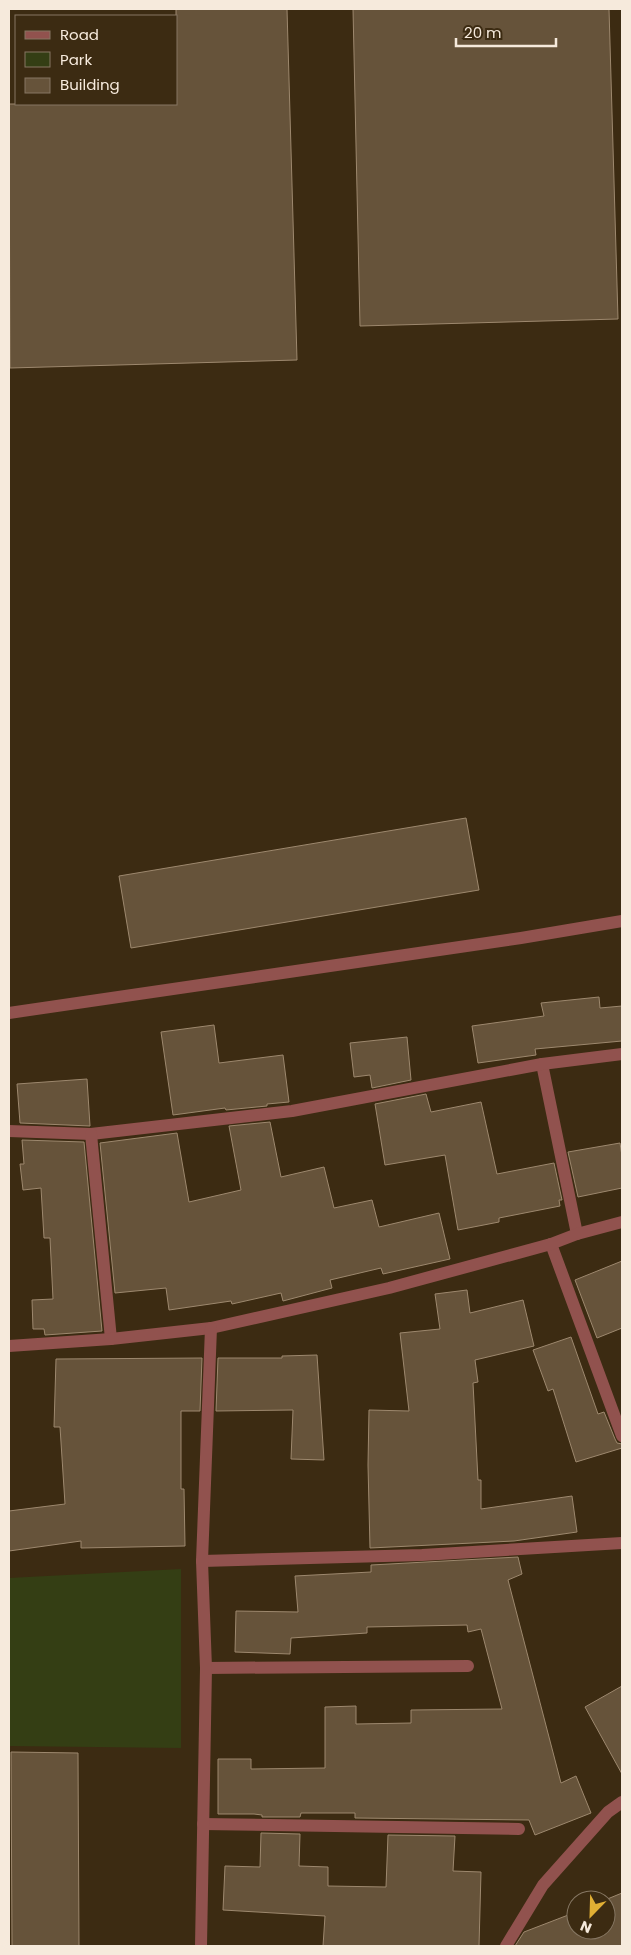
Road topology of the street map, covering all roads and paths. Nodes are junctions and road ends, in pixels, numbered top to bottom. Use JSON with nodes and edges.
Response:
{"nodes":[{"id":1,"x":622,"y":921,"type":"edge"},
{"id":2,"x":9,"y":1013,"type":"edge"},
{"id":3,"x":622,"y":1054,"type":"edge"},
{"id":4,"x":542,"y":1064,"type":"junction"},
{"id":5,"x":9,"y":1131,"type":"edge"},
{"id":6,"x":90,"y":1134,"type":"junction"},
{"id":7,"x":622,"y":1222,"type":"edge"},
{"id":8,"x":577,"y":1234,"type":"junction"},
{"id":9,"x":551,"y":1244,"type":"junction"},
{"id":10,"x":211,"y":1328,"type":"junction"},
{"id":11,"x":111,"y":1339,"type":"junction"},
{"id":12,"x":9,"y":1346,"type":"edge"},
{"id":13,"x":622,"y":1436,"type":"edge"},
{"id":14,"x":622,"y":1543,"type":"edge"},
{"id":15,"x":202,"y":1561,"type":"junction"},
{"id":16,"x":468,"y":1666,"type":"dead end"},
{"id":17,"x":206,"y":1668,"type":"junction"},
{"id":18,"x":622,"y":1802,"type":"edge"},
{"id":19,"x":203,"y":1824,"type":"junction"},
{"id":20,"x":519,"y":1830,"type":"dead end"},
{"id":21,"x":201,"y":1946,"type":"edge"},
{"id":22,"x":506,"y":1946,"type":"edge"}],
"edges":[{"from":1,"to":2,"type":"street"},
{"from":3,"to":4,"type":"street"},
{"from":4,"to":6,"type":"street"},
{"from":4,"to":8,"type":"street"},
{"from":5,"to":6,"type":"street"},
{"from":6,"to":11,"type":"street"},
{"from":7,"to":8,"type":"street"},
{"from":8,"to":9,"type":"street"},
{"from":9,"to":10,"type":"street"},
{"from":9,"to":13,"type":"street"},
{"from":10,"to":11,"type":"street"},
{"from":10,"to":15,"type":"street"},
{"from":11,"to":12,"type":"street"},
{"from":14,"to":15,"type":"street"},
{"from":15,"to":17,"type":"street"},
{"from":16,"to":17,"type":"street"},
{"from":17,"to":19,"type":"street"},
{"from":18,"to":22,"type":"street"},
{"from":19,"to":20,"type":"street"},
{"from":19,"to":21,"type":"street"}]}
